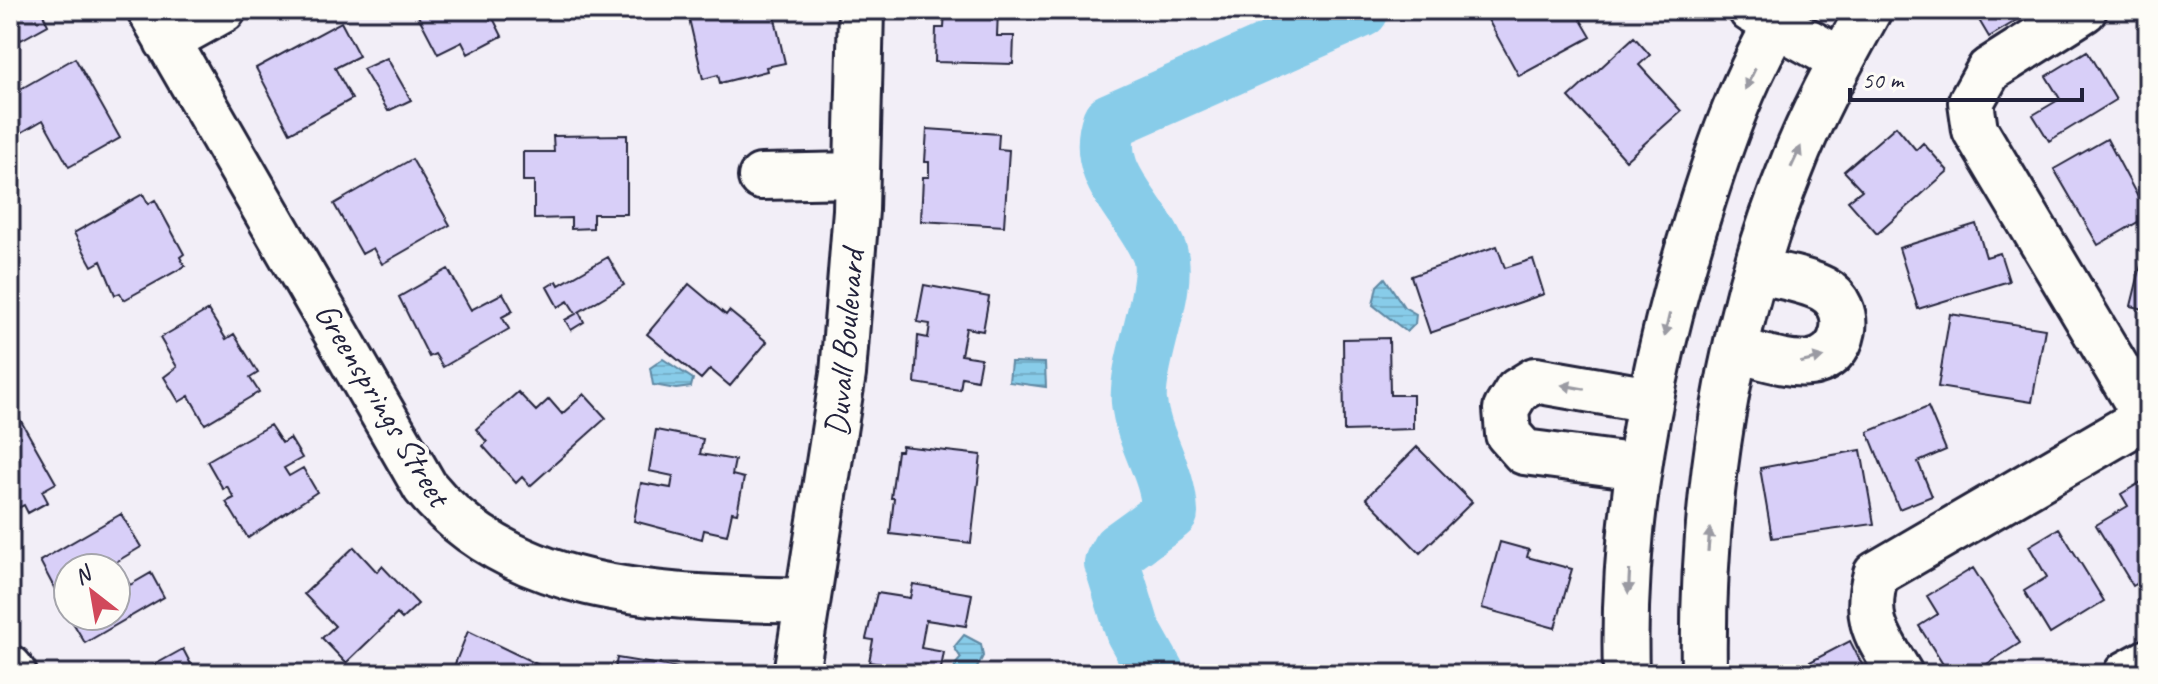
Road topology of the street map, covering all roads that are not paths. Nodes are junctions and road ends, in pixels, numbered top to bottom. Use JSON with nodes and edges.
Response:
{"nodes":[{"id":1,"x":223,"y":10,"type":"edge"},
{"id":2,"x":861,"y":10,"type":"edge"},
{"id":3,"x":1869,"y":10,"type":"edge"},
{"id":4,"x":2084,"y":10,"type":"edge"},
{"id":5,"x":1771,"y":15,"type":"edge"},
{"id":6,"x":158,"y":26,"type":"edge"},
{"id":7,"x":1841,"y":60,"type":"junction"},
{"id":8,"x":854,"y":175,"type":"junction"},
{"id":9,"x":761,"y":177,"type":"dead end"},
{"id":10,"x":1757,"y":270,"type":"junction"},
{"id":11,"x":1736,"y":350,"type":"junction"},
{"id":12,"x":1650,"y":400,"type":"junction"},
{"id":13,"x":2147,"y":417,"type":"edge"},
{"id":14,"x":1639,"y":467,"type":"junction"},
{"id":15,"x":807,"y":601,"type":"junction"},
{"id":16,"x":2148,"y":662,"type":"edge"},
{"id":17,"x":10,"y":668,"type":"edge"},
{"id":18,"x":14,"y":674,"type":"edge"},
{"id":19,"x":796,"y":674,"type":"edge"},
{"id":20,"x":1626,"y":674,"type":"edge"},
{"id":21,"x":1704,"y":674,"type":"edge"},
{"id":22,"x":1900,"y":674,"type":"edge"},
{"id":23,"x":2126,"y":674,"type":"edge"}],
"edges":[{"from":1,"to":6,"type":"street"},
{"from":2,"to":8,"type":"street","name":"Duvall Boulevard"},
{"from":3,"to":7,"type":"street"},
{"from":4,"to":13,"type":"street"},
{"from":5,"to":7,"type":"street"},
{"from":5,"to":12,"type":"street","one_way":true},
{"from":6,"to":15,"type":"street","name":"Greensprings Street"},
{"from":10,"to":7,"type":"street","one_way":true},
{"from":8,"to":9,"type":"street"},
{"from":8,"to":15,"type":"street","name":"Duvall Boulevard"},
{"from":10,"to":11,"type":"street"},
{"from":11,"to":10,"type":"street","one_way":true},
{"from":21,"to":11,"type":"street","one_way":true},
{"from":12,"to":14,"type":"street"},
{"from":12,"to":14,"type":"street","one_way":true},
{"from":13,"to":22,"type":"street"},
{"from":14,"to":20,"type":"street","one_way":true},
{"from":15,"to":19,"type":"street","name":"Duvall Boulevard"},
{"from":16,"to":23,"type":"street"},
{"from":17,"to":18,"type":"street"}]}
